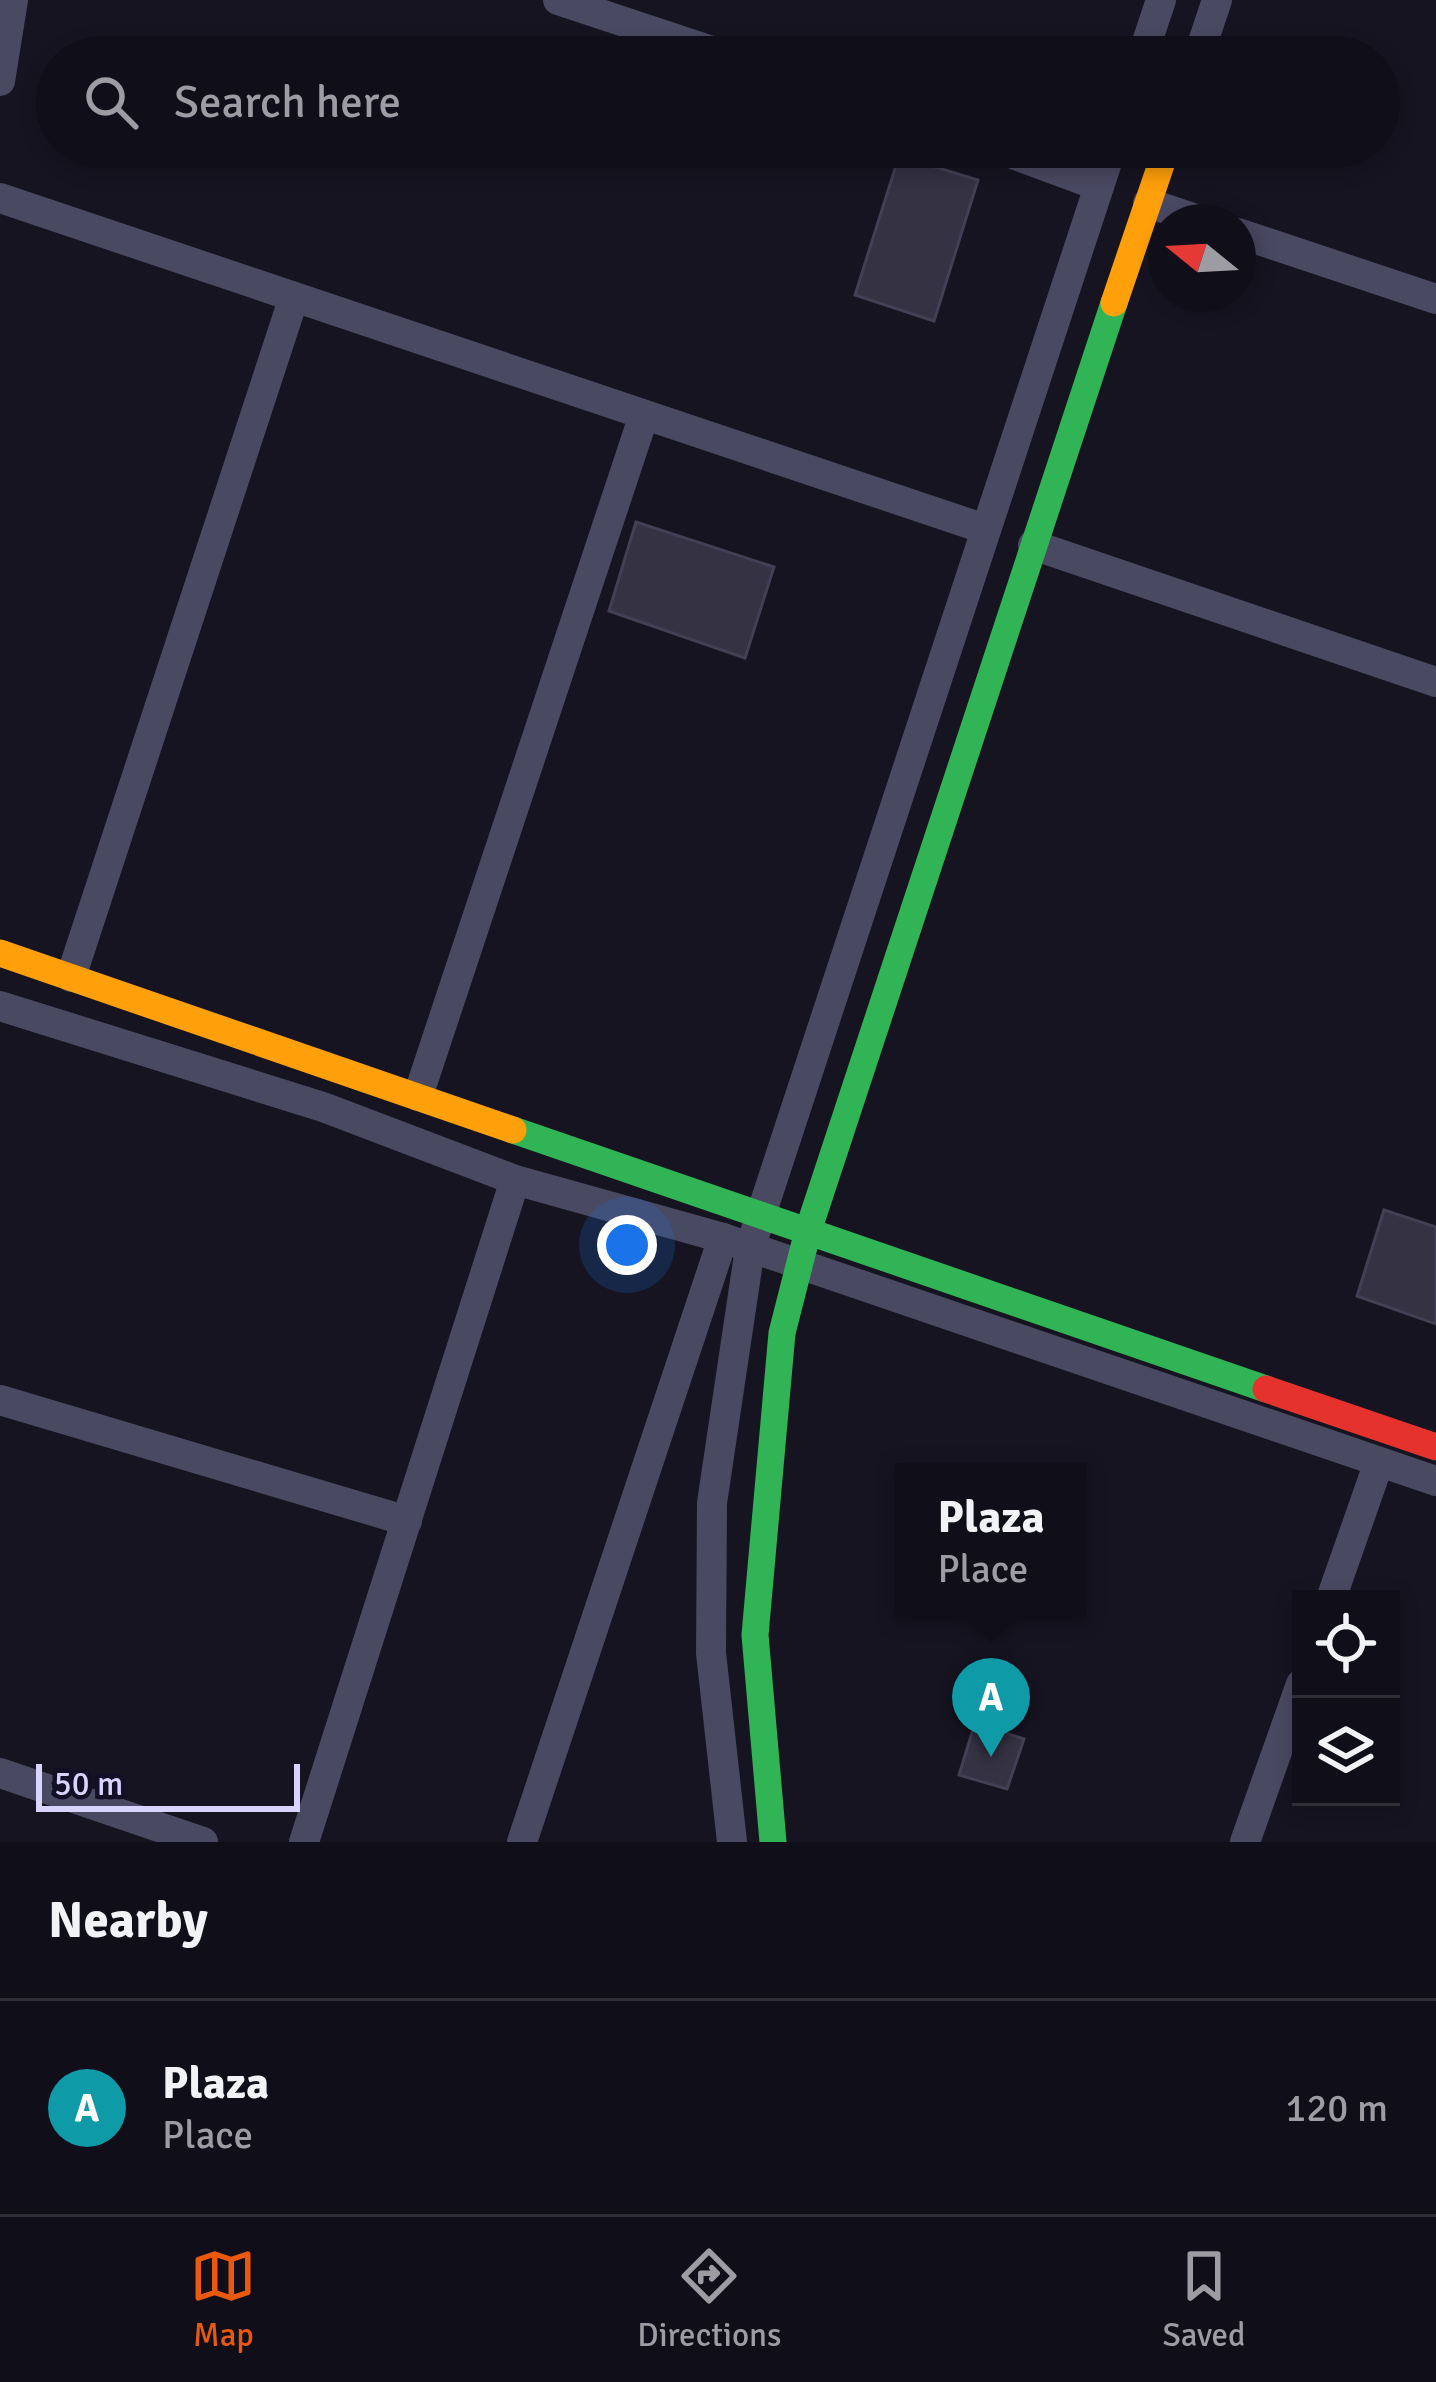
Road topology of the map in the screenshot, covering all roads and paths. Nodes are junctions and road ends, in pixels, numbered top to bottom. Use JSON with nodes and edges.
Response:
{"nodes":[{"id":1,"x":13,"y":0,"type":"edge"},
{"id":2,"x":558,"y":0,"type":"edge"},
{"id":3,"x":1162,"y":0,"type":"edge"},
{"id":4,"x":1217,"y":0,"type":"edge"},
{"id":5,"x":667,"y":36,"type":"edge"},
{"id":6,"x":1149,"y":36,"type":"edge"},
{"id":7,"x":1205,"y":36,"type":"edge"},
{"id":8,"x":0,"y":81,"type":"edge"},
{"id":9,"x":1052,"y":168,"type":"edge"},
{"id":10,"x":1105,"y":168,"type":"edge"},
{"id":11,"x":1160,"y":168,"type":"edge"},
{"id":12,"x":1099,"y":185,"type":"junction"},
{"id":13,"x":0,"y":198,"type":"edge"},
{"id":14,"x":1148,"y":203,"type":"junction"},
{"id":15,"x":1151,"y":204,"type":"edge"},
{"id":16,"x":1256,"y":239,"type":"edge"},
{"id":17,"x":294,"y":297,"type":"junction"},
{"id":18,"x":1436,"y":299,"type":"edge"},
{"id":19,"x":644,"y":415,"type":"junction"},
{"id":20,"x":985,"y":529,"type":"junction"},
{"id":21,"x":1033,"y":544,"type":"junction"},
{"id":22,"x":1436,"y":682,"type":"edge"},
{"id":23,"x":0,"y":953,"type":"edge"},
{"id":24,"x":71,"y":977,"type":"junction"},
{"id":25,"x":0,"y":1006,"type":"edge"},
{"id":26,"x":418,"y":1096,"type":"junction"},
{"id":27,"x":515,"y":1180,"type":"junction"},
{"id":28,"x":758,"y":1214,"type":"junction"},
{"id":29,"x":808,"y":1231,"type":"junction"},
{"id":30,"x":736,"y":1243,"type":"junction"},
{"id":31,"x":800,"y":1265,"type":"junction"},
{"id":32,"x":0,"y":1400,"type":"edge"},
{"id":33,"x":1436,"y":1447,"type":"edge"},
{"id":34,"x":1379,"y":1462,"type":"junction"},
{"id":35,"x":1436,"y":1481,"type":"edge"},
{"id":36,"x":407,"y":1521,"type":"junction"},
{"id":37,"x":1334,"y":1590,"type":"edge"},
{"id":38,"x":1296,"y":1698,"type":"edge"},
{"id":39,"x":0,"y":1773,"type":"edge"},
{"id":40,"x":203,"y":1842,"type":"edge"},
{"id":41,"x":304,"y":1842,"type":"edge"},
{"id":42,"x":522,"y":1842,"type":"edge"},
{"id":43,"x":732,"y":1842,"type":"edge"},
{"id":44,"x":773,"y":1842,"type":"edge"},
{"id":45,"x":1245,"y":1842,"type":"edge"}],
"edges":[{"from":1,"to":8,"type":"street"},
{"from":2,"to":5,"type":"street"},
{"from":3,"to":6,"type":"street"},
{"from":4,"to":7,"type":"street"},
{"from":9,"to":12,"type":"street"},
{"from":10,"to":12,"type":"street"},
{"from":11,"to":14,"type":"street"},
{"from":12,"to":20,"type":"street"},
{"from":13,"to":17,"type":"street"},
{"from":14,"to":15,"type":"street"},
{"from":14,"to":21,"type":"street"},
{"from":16,"to":18,"type":"street"},
{"from":17,"to":19,"type":"street"},
{"from":17,"to":24,"type":"street"},
{"from":19,"to":20,"type":"street"},
{"from":19,"to":26,"type":"street"},
{"from":20,"to":28,"type":"street"},
{"from":21,"to":22,"type":"street"},
{"from":21,"to":29,"type":"street"},
{"from":23,"to":24,"type":"street"},
{"from":24,"to":26,"type":"street"},
{"from":25,"to":27,"type":"street"},
{"from":26,"to":28,"type":"street"},
{"from":27,"to":30,"type":"street"},
{"from":27,"to":36,"type":"street"},
{"from":28,"to":29,"type":"street"},
{"from":28,"to":30,"type":"street"},
{"from":29,"to":31,"type":"street"},
{"from":29,"to":33,"type":"street"},
{"from":30,"to":31,"type":"street"},
{"from":30,"to":42,"type":"street"},
{"from":30,"to":43,"type":"street"},
{"from":31,"to":34,"type":"street"},
{"from":31,"to":44,"type":"street"},
{"from":32,"to":36,"type":"street"},
{"from":34,"to":35,"type":"street"},
{"from":34,"to":37,"type":"street"},
{"from":36,"to":41,"type":"street"},
{"from":38,"to":45,"type":"street"},
{"from":39,"to":40,"type":"street"}]}
